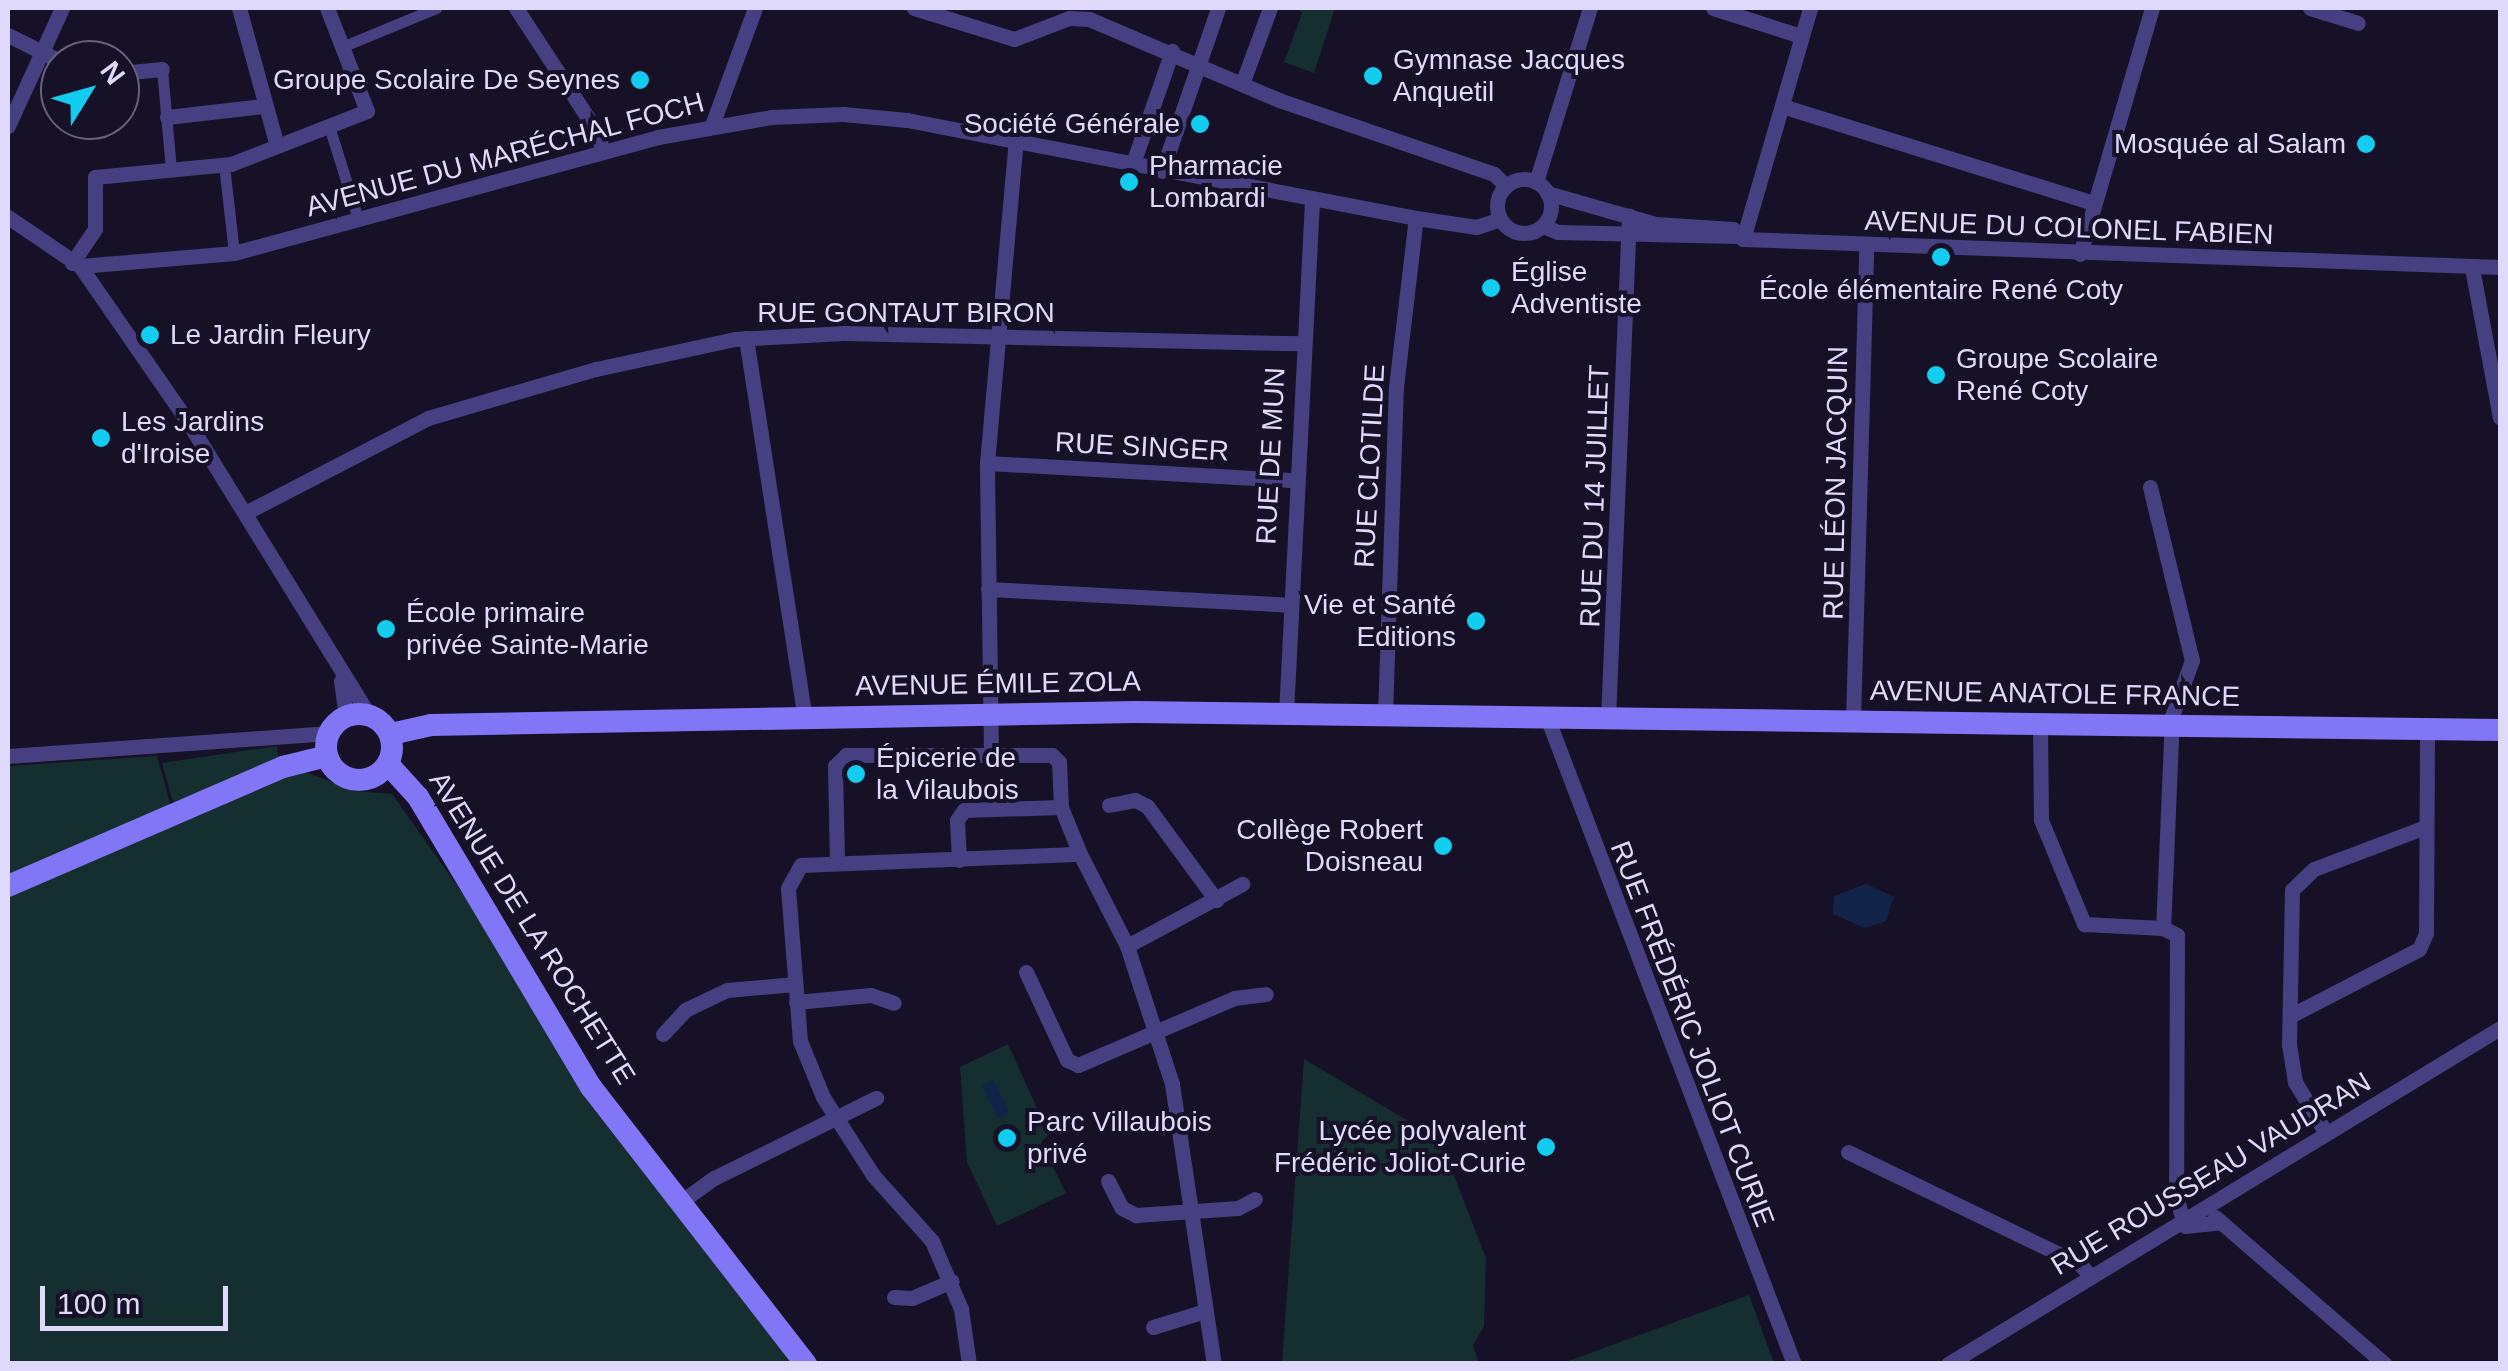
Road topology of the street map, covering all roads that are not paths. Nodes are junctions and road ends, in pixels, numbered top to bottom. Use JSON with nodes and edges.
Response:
{"nodes":[{"id":1,"x":62,"y":8,"type":"edge"},
{"id":2,"x":239,"y":8,"type":"edge"},
{"id":3,"x":327,"y":8,"type":"edge"},
{"id":4,"x":436,"y":8,"type":"edge"},
{"id":5,"x":516,"y":8,"type":"edge"},
{"id":6,"x":755,"y":8,"type":"edge"},
{"id":7,"x":1218,"y":8,"type":"edge"},
{"id":8,"x":1270,"y":8,"type":"edge"},
{"id":9,"x":1590,"y":8,"type":"edge"},
{"id":10,"x":1714,"y":8,"type":"edge"},
{"id":11,"x":1810,"y":8,"type":"edge"},
{"id":12,"x":2152,"y":8,"type":"edge"},
{"id":13,"x":2310,"y":8,"type":"edge"},
{"id":14,"x":924,"y":9,"type":"edge"},
{"id":15,"x":2358,"y":23,"type":"dead end"},
{"id":16,"x":8,"y":35,"type":"edge"},
{"id":17,"x":1801,"y":36,"type":"junction"},
{"id":18,"x":48,"y":40,"type":"edge"},
{"id":19,"x":344,"y":46,"type":"junction"},
{"id":20,"x":40,"y":51,"type":"edge"},
{"id":21,"x":1172,"y":51,"type":"junction"},
{"id":22,"x":40,"y":58,"type":"edge"},
{"id":23,"x":1199,"y":62,"type":"junction"},
{"id":24,"x":162,"y":68,"type":"joint"},
{"id":25,"x":140,"y":71,"type":"edge"},
{"id":26,"x":1242,"y":84,"type":"junction"},
{"id":27,"x":263,"y":106,"type":"junction"},
{"id":28,"x":1782,"y":106,"type":"junction"},
{"id":29,"x":167,"y":118,"type":"junction"},
{"id":30,"x":712,"y":125,"type":"junction"},
{"id":31,"x":8,"y":126,"type":"edge"},
{"id":32,"x":329,"y":126,"type":"junction"},
{"id":33,"x":1016,"y":141,"type":"junction"},
{"id":34,"x":277,"y":146,"type":"junction"},
{"id":35,"x":602,"y":152,"type":"junction"},
{"id":36,"x":224,"y":164,"type":"junction"},
{"id":37,"x":1132,"y":166,"type":"junction"},
{"id":38,"x":172,"y":169,"type":"junction"},
{"id":39,"x":1162,"y":170,"type":"junction"},
{"id":40,"x":1506,"y":186,"type":"junction"},
{"id":41,"x":1542,"y":187,"type":"junction"},
{"id":42,"x":1312,"y":200,"type":"junction"},
{"id":43,"x":2094,"y":204,"type":"junction"},
{"id":44,"x":357,"y":216,"type":"junction"},
{"id":45,"x":1629,"y":216,"type":"junction"},
{"id":46,"x":8,"y":217,"type":"edge"},
{"id":47,"x":1416,"y":218,"type":"junction"},
{"id":48,"x":1500,"y":220,"type":"junction"},
{"id":49,"x":1543,"y":226,"type":"junction"},
{"id":50,"x":1634,"y":234,"type":"junction"},
{"id":51,"x":1740,"y":238,"type":"junction"},
{"id":52,"x":1866,"y":246,"type":"junction"},
{"id":53,"x":234,"y":253,"type":"junction"},
{"id":54,"x":2080,"y":254,"type":"junction"},
{"id":55,"x":76,"y":264,"type":"junction"},
{"id":56,"x":2500,"y":267,"type":"edge"},
{"id":57,"x":2472,"y":268,"type":"junction"},
{"id":58,"x":746,"y":338,"type":"junction"},
{"id":59,"x":994,"y":342,"type":"junction"},
{"id":60,"x":1302,"y":344,"type":"junction"},
{"id":61,"x":2496,"y":369,"type":"edge"},
{"id":62,"x":2500,"y":417,"type":"edge"},
{"id":63,"x":987,"y":463,"type":"junction"},
{"id":64,"x":1295,"y":480,"type":"junction"},
{"id":65,"x":2150,"y":487,"type":"dead end"},
{"id":66,"x":245,"y":513,"type":"junction"},
{"id":67,"x":988,"y":589,"type":"junction"},
{"id":68,"x":1290,"y":605,"type":"junction"},
{"id":69,"x":991,"y":713,"type":"junction"},
{"id":70,"x":1286,"y":714,"type":"junction"},
{"id":71,"x":357,"y":715,"type":"junction"},
{"id":72,"x":1385,"y":716,"type":"junction"},
{"id":73,"x":805,"y":717,"type":"junction"},
{"id":74,"x":1608,"y":719,"type":"junction"},
{"id":75,"x":1548,"y":720,"type":"junction"},
{"id":76,"x":1853,"y":722,"type":"junction"},
{"id":77,"x":2040,"y":724,"type":"junction"},
{"id":78,"x":2172,"y":726,"type":"junction"},
{"id":79,"x":2427,"y":730,"type":"junction"},
{"id":80,"x":2500,"y":730,"type":"edge"},
{"id":81,"x":390,"y":734,"type":"junction"},
{"id":82,"x":328,"y":744,"type":"junction"},
{"id":83,"x":991,"y":755,"type":"junction"},
{"id":84,"x":8,"y":756,"type":"edge"},
{"id":85,"x":388,"y":764,"type":"junction"},
{"id":86,"x":1110,"y":805,"type":"dead end"},
{"id":87,"x":1061,"y":807,"type":"junction"},
{"id":88,"x":2425,"y":827,"type":"junction"},
{"id":89,"x":1080,"y":854,"type":"junction"},
{"id":90,"x":959,"y":860,"type":"junction"},
{"id":91,"x":837,"y":862,"type":"junction"},
{"id":92,"x":1242,"y":884,"type":"dead end"},
{"id":93,"x":8,"y":886,"type":"edge"},
{"id":94,"x":1216,"y":900,"type":"junction"},
{"id":95,"x":2164,"y":928,"type":"junction"},
{"id":96,"x":1127,"y":946,"type":"junction"},
{"id":97,"x":1026,"y":972,"type":"dead end"},
{"id":98,"x":795,"y":984,"type":"junction"},
{"id":99,"x":1266,"y":994,"type":"dead end"},
{"id":100,"x":796,"y":1002,"type":"junction"},
{"id":101,"x":894,"y":1003,"type":"dead end"},
{"id":102,"x":2290,"y":1016,"type":"junction"},
{"id":103,"x":2500,"y":1028,"type":"edge"},
{"id":104,"x":1156,"y":1032,"type":"junction"},
{"id":105,"x":664,"y":1034,"type":"dead end"},
{"id":106,"x":876,"y":1098,"type":"dead end"},
{"id":107,"x":839,"y":1118,"type":"junction"},
{"id":108,"x":2326,"y":1133,"type":"junction"},
{"id":109,"x":1848,"y":1152,"type":"dead end"},
{"id":110,"x":1108,"y":1180,"type":"dead end"},
{"id":111,"x":1255,"y":1199,"type":"dead end"},
{"id":112,"x":682,"y":1201,"type":"junction"},
{"id":113,"x":2204,"y":1208,"type":"junction"},
{"id":114,"x":1188,"y":1212,"type":"junction"},
{"id":115,"x":2183,"y":1220,"type":"junction"},
{"id":116,"x":2220,"y":1222,"type":"junction"},
{"id":117,"x":2090,"y":1277,"type":"junction"},
{"id":118,"x":952,"y":1281,"type":"junction"},
{"id":119,"x":894,"y":1297,"type":"dead end"},
{"id":120,"x":1206,"y":1311,"type":"junction"},
{"id":121,"x":1153,"y":1327,"type":"dead end"},
{"id":122,"x":806,"y":1364,"type":"edge"},
{"id":123,"x":969,"y":1364,"type":"edge"},
{"id":124,"x":1214,"y":1364,"type":"edge"},
{"id":125,"x":1794,"y":1364,"type":"edge"},
{"id":126,"x":1948,"y":1364,"type":"edge"},
{"id":127,"x":2385,"y":1364,"type":"edge"}],
"edges":[{"from":1,"to":18,"type":"street"},
{"from":2,"to":27,"type":"street"},
{"from":3,"to":19,"type":"street"},
{"from":4,"to":19,"type":"street"},
{"from":5,"to":35,"type":"street"},
{"from":6,"to":30,"type":"street"},
{"from":7,"to":23,"type":"street"},
{"from":8,"to":26,"type":"street"},
{"from":9,"to":41,"type":"street"},
{"from":10,"to":17,"type":"street"},
{"from":11,"to":17,"type":"street"},
{"from":12,"to":43,"type":"street"},
{"from":13,"to":15,"type":"street"},
{"from":14,"to":21,"type":"street"},
{"from":16,"to":20,"type":"street"},
{"from":17,"to":28,"type":"street"},
{"from":19,"to":32,"type":"street"},
{"from":21,"to":23,"type":"street"},
{"from":21,"to":37,"type":"street"},
{"from":22,"to":31,"type":"street"},
{"from":23,"to":26,"type":"street"},
{"from":23,"to":39,"type":"street"},
{"from":24,"to":25,"type":"street"},
{"from":24,"to":29,"type":"street"},
{"from":26,"to":40,"type":"street"},
{"from":27,"to":29,"type":"street"},
{"from":27,"to":34,"type":"street"},
{"from":28,"to":43,"type":"street"},
{"from":28,"to":51,"type":"street"},
{"from":29,"to":38,"type":"street"},
{"from":30,"to":33,"type":"street","name":"AVENUE DU MARÉCHAL FOCH"},
{"from":30,"to":35,"type":"street","name":"AVENUE DU MARÉCHAL FOCH"},
{"from":32,"to":34,"type":"street"},
{"from":32,"to":44,"type":"street"},
{"from":33,"to":37,"type":"street","name":"AVENUE DU MARÉCHAL FOCH"},
{"from":33,"to":59,"type":"street"},
{"from":34,"to":36,"type":"street"},
{"from":35,"to":44,"type":"street","name":"AVENUE DU MARÉCHAL FOCH"},
{"from":36,"to":38,"type":"street"},
{"from":36,"to":53,"type":"street"},
{"from":37,"to":39,"type":"street","name":"AVENUE DU MARÉCHAL FOCH"},
{"from":38,"to":55,"type":"street"},
{"from":39,"to":42,"type":"street","name":"AVENUE DU MARÉCHAL FOCH"},
{"from":40,"to":41,"type":"street"},
{"from":40,"to":48,"type":"street"},
{"from":41,"to":45,"type":"street"},
{"from":41,"to":49,"type":"street"},
{"from":42,"to":47,"type":"street","name":"AVENUE DU MARÉCHAL FOCH"},
{"from":42,"to":60,"type":"street","name":"RUE DE MUN"},
{"from":43,"to":54,"type":"street"},
{"from":44,"to":53,"type":"street","name":"AVENUE DU MARÉCHAL FOCH"},
{"from":45,"to":50,"type":"street","name":"RUE DU 14 JUILLET"},
{"from":45,"to":51,"type":"street"},
{"from":46,"to":55,"type":"street"},
{"from":47,"to":48,"type":"street","name":"AVENUE DU MARÉCHAL FOCH"},
{"from":47,"to":72,"type":"street","name":"RUE CLOTILDE"},
{"from":48,"to":49,"type":"street"},
{"from":49,"to":50,"type":"street"},
{"from":50,"to":51,"type":"street","name":"AVENUE DU COLONEL FABIEN"},
{"from":50,"to":74,"type":"street","name":"RUE DU 14 JUILLET"},
{"from":51,"to":52,"type":"street","name":"AVENUE DU COLONEL FABIEN"},
{"from":52,"to":54,"type":"street","name":"AVENUE DU COLONEL FABIEN"},
{"from":52,"to":76,"type":"street","name":"RUE LÉON JACQUIN"},
{"from":53,"to":55,"type":"street","name":"AVENUE DU MARÉCHAL FOCH"},
{"from":54,"to":57,"type":"street","name":"AVENUE DU COLONEL FABIEN"},
{"from":55,"to":66,"type":"street"},
{"from":56,"to":57,"type":"street","name":"AVENUE DU COLONEL FABIEN"},
{"from":57,"to":61,"type":"street"},
{"from":58,"to":59,"type":"street","name":"RUE GONTAUT BIRON"},
{"from":58,"to":66,"type":"street","name":"RUE GONTAUT BIRON"},
{"from":58,"to":73,"type":"street"},
{"from":59,"to":60,"type":"street","name":"RUE GONTAUT BIRON"},
{"from":59,"to":63,"type":"street"},
{"from":60,"to":64,"type":"street","name":"RUE DE MUN"},
{"from":61,"to":62,"type":"street"},
{"from":63,"to":64,"type":"street","name":"RUE SINGER"},
{"from":63,"to":67,"type":"street"},
{"from":64,"to":68,"type":"street","name":"RUE DE MUN"},
{"from":65,"to":78,"type":"street"},
{"from":66,"to":71,"type":"street"},
{"from":67,"to":68,"type":"street"},
{"from":67,"to":69,"type":"street"},
{"from":68,"to":70,"type":"street","name":"RUE DE MUN"},
{"from":69,"to":70,"type":"main road","name":"AVENUE ÉMILE ZOLA"},
{"from":69,"to":73,"type":"main road","name":"AVENUE ÉMILE ZOLA"},
{"from":69,"to":83,"type":"street"},
{"from":70,"to":72,"type":"main road","name":"AVENUE ÉMILE ZOLA"},
{"from":71,"to":81,"type":"main road"},
{"from":71,"to":82,"type":"main road"},
{"from":72,"to":75,"type":"main road","name":"AVENUE ÉMILE ZOLA"},
{"from":73,"to":81,"type":"main road","name":"AVENUE ÉMILE ZOLA"},
{"from":74,"to":75,"type":"main road","name":"AVENUE ÉMILE ZOLA"},
{"from":74,"to":76,"type":"main road","name":"AVENUE ANATOLE FRANCE"},
{"from":75,"to":125,"type":"street","name":"RUE FRÉDÉRIC JOLIOT CURIE"},
{"from":76,"to":77,"type":"main road","name":"AVENUE ANATOLE FRANCE"},
{"from":77,"to":78,"type":"main road","name":"AVENUE ANATOLE FRANCE"},
{"from":77,"to":95,"type":"street"},
{"from":78,"to":79,"type":"main road","name":"AVENUE ANATOLE FRANCE"},
{"from":78,"to":95,"type":"street"},
{"from":79,"to":80,"type":"main road","name":"AVENUE ANATOLE FRANCE"},
{"from":79,"to":88,"type":"street"},
{"from":81,"to":85,"type":"main road"},
{"from":82,"to":84,"type":"street"},
{"from":82,"to":85,"type":"main road"},
{"from":82,"to":93,"type":"main road"},
{"from":83,"to":87,"type":"street"},
{"from":83,"to":91,"type":"street"},
{"from":85,"to":112,"type":"main road","name":"AVENUE DE LA ROCHETTE"},
{"from":86,"to":94,"type":"street"},
{"from":87,"to":89,"type":"street"},
{"from":87,"to":90,"type":"street"},
{"from":88,"to":102,"type":"street"},
{"from":88,"to":102,"type":"street"},
{"from":89,"to":90,"type":"street"},
{"from":89,"to":96,"type":"street"},
{"from":90,"to":91,"type":"street"},
{"from":91,"to":98,"type":"street"},
{"from":92,"to":94,"type":"street"},
{"from":94,"to":96,"type":"street"},
{"from":95,"to":115,"type":"street"},
{"from":96,"to":104,"type":"street"},
{"from":97,"to":104,"type":"street"},
{"from":98,"to":100,"type":"street"},
{"from":98,"to":105,"type":"street"},
{"from":99,"to":104,"type":"street"},
{"from":100,"to":101,"type":"street"},
{"from":100,"to":107,"type":"street"},
{"from":102,"to":108,"type":"street"},
{"from":103,"to":108,"type":"street","name":"RUE ROUSSEAU VAUDRAN"},
{"from":104,"to":114,"type":"street"},
{"from":106,"to":107,"type":"street"},
{"from":107,"to":112,"type":"street"},
{"from":107,"to":118,"type":"street"},
{"from":108,"to":113,"type":"street","name":"RUE ROUSSEAU VAUDRAN"},
{"from":109,"to":117,"type":"street"},
{"from":110,"to":114,"type":"street"},
{"from":111,"to":114,"type":"street"},
{"from":112,"to":122,"type":"main road","name":"AVENUE DE LA ROCHETTE"},
{"from":113,"to":115,"type":"street","name":"RUE ROUSSEAU VAUDRAN"},
{"from":113,"to":116,"type":"street"},
{"from":114,"to":120,"type":"street"},
{"from":115,"to":116,"type":"street"},
{"from":115,"to":117,"type":"street","name":"RUE ROUSSEAU VAUDRAN"},
{"from":116,"to":127,"type":"street"},
{"from":117,"to":126,"type":"street","name":"RUE ROUSSEAU VAUDRAN"},
{"from":118,"to":119,"type":"street"},
{"from":118,"to":123,"type":"street"},
{"from":120,"to":121,"type":"street"},
{"from":120,"to":124,"type":"street"}]}
